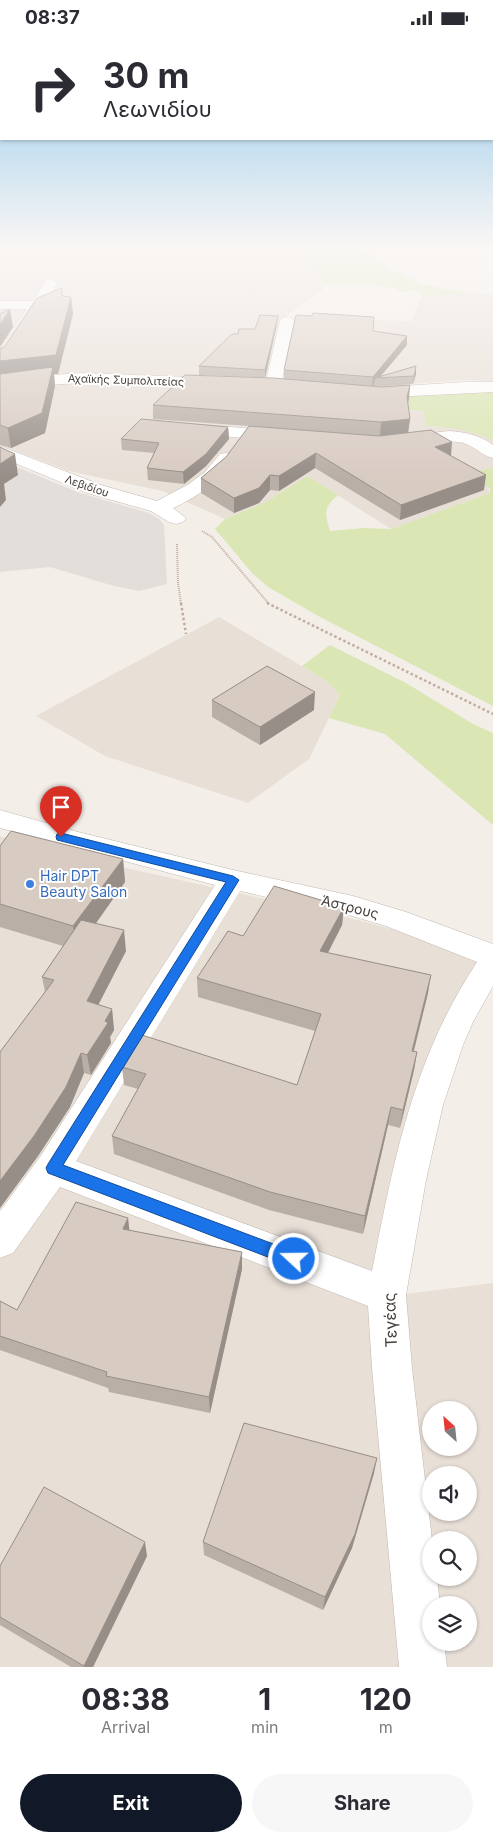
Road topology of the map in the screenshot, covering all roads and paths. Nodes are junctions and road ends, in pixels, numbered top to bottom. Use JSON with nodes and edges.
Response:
{"nodes":[{"id":1,"x":25,"y":325,"type":"edge"},
{"id":2,"x":286,"y":325,"type":"edge"},
{"id":3,"x":0,"y":362,"type":"edge"},
{"id":4,"x":234,"y":383,"type":"edge"},
{"id":5,"x":253,"y":384,"type":"edge"},
{"id":6,"x":273,"y":385,"type":"junction"},
{"id":7,"x":0,"y":387,"type":"edge"},
{"id":8,"x":290,"y":387,"type":"edge"},
{"id":9,"x":493,"y":387,"type":"edge"},
{"id":10,"x":361,"y":392,"type":"edge"},
{"id":11,"x":178,"y":428,"type":"edge"},
{"id":12,"x":243,"y":433,"type":"junction"},
{"id":13,"x":302,"y":438,"type":"edge"},
{"id":14,"x":387,"y":443,"type":"edge"},
{"id":15,"x":0,"y":451,"type":"edge"},
{"id":16,"x":493,"y":453,"type":"edge"},
{"id":17,"x":158,"y":507,"type":"junction"},
{"id":18,"x":176,"y":518,"type":"junction"},
{"id":19,"x":186,"y":634,"type":"dead end"},
{"id":20,"x":493,"y":714,"type":"edge"},
{"id":21,"x":4,"y":826,"type":"edge"},
{"id":22,"x":233,"y":880,"type":"junction"},
{"id":23,"x":493,"y":956,"type":"edge"},
{"id":24,"x":493,"y":961,"type":"edge"},
{"id":25,"x":53,"y":1168,"type":"junction"},
{"id":26,"x":0,"y":1241,"type":"edge"},
{"id":27,"x":387,"y":1295,"type":"junction"},
{"id":28,"x":423,"y":1667,"type":"edge"}],
"edges":[{"from":1,"to":3,"type":"street"},
{"from":2,"to":6,"type":"street"},
{"from":4,"to":7,"type":"street","name":"Αχαϊκής Συμπολιτείας"},
{"from":5,"to":6,"type":"street"},
{"from":6,"to":8,"type":"street"},
{"from":9,"to":10,"type":"street"},
{"from":11,"to":12,"type":"street"},
{"from":12,"to":13,"type":"street"},
{"from":12,"to":17,"type":"street"},
{"from":14,"to":16,"type":"street"},
{"from":15,"to":17,"type":"street","name":"Λεβιδίου"},
{"from":17,"to":18,"type":"street","name":"Λεβιδίου"},
{"from":18,"to":19,"type":"path"},
{"from":18,"to":20,"type":"path"},
{"from":21,"to":22,"type":"street","name":"Άστρους"},
{"from":22,"to":23,"type":"street","name":"Άστρους"},
{"from":22,"to":25,"type":"street"},
{"from":24,"to":27,"type":"street","name":"Τεγέας"},
{"from":25,"to":26,"type":"street"},
{"from":25,"to":27,"type":"street"},
{"from":27,"to":28,"type":"street","name":"Τεγέας"}]}
